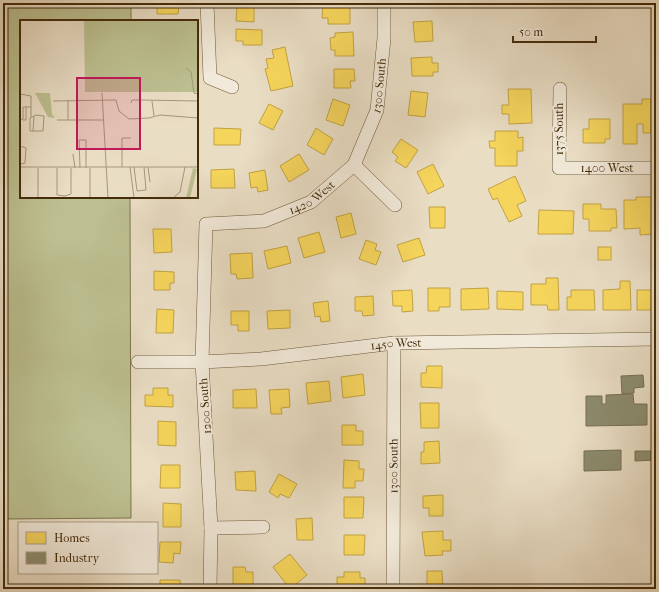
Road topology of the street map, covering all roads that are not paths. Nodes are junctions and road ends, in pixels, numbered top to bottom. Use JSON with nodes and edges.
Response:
{"nodes":[{"id":1,"x":207,"y":3,"type":"edge"},
{"id":2,"x":384,"y":3,"type":"edge"},
{"id":3,"x":232,"y":87,"type":"dead end"},
{"id":4,"x":560,"y":89,"type":"dead end"},
{"id":5,"x":354,"y":165,"type":"junction"},
{"id":6,"x":559,"y":168,"type":"joint"},
{"id":7,"x":656,"y":168,"type":"edge"},
{"id":8,"x":395,"y":205,"type":"dead end"},
{"id":9,"x":206,"y":224,"type":"joint"},
{"id":10,"x":656,"y":339,"type":"edge"},
{"id":11,"x":394,"y":343,"type":"junction"},
{"id":12,"x":138,"y":362,"type":"dead end"},
{"id":13,"x":202,"y":362,"type":"junction"},
{"id":14,"x":263,"y":527,"type":"dead end"},
{"id":15,"x":211,"y":528,"type":"junction"},
{"id":16,"x":210,"y":589,"type":"edge"},
{"id":17,"x":393,"y":589,"type":"edge"}],
"edges":[{"from":1,"to":3,"type":"street"},
{"from":2,"to":5,"type":"street","name":"1300 South"},
{"from":4,"to":6,"type":"street","name":"1375 South"},
{"from":5,"to":8,"type":"street"},
{"from":5,"to":9,"type":"street","name":"1420 West"},
{"from":6,"to":7,"type":"street","name":"1400 West"},
{"from":9,"to":13,"type":"street","name":"1200 South"},
{"from":10,"to":11,"type":"street","name":"1450 West"},
{"from":11,"to":13,"type":"street","name":"1450 West"},
{"from":11,"to":17,"type":"street","name":"1300 South"},
{"from":12,"to":13,"type":"street","name":"1450 West"},
{"from":13,"to":15,"type":"street","name":"1200 South"},
{"from":14,"to":15,"type":"street"},
{"from":15,"to":16,"type":"street","name":"1200 South"}]}
